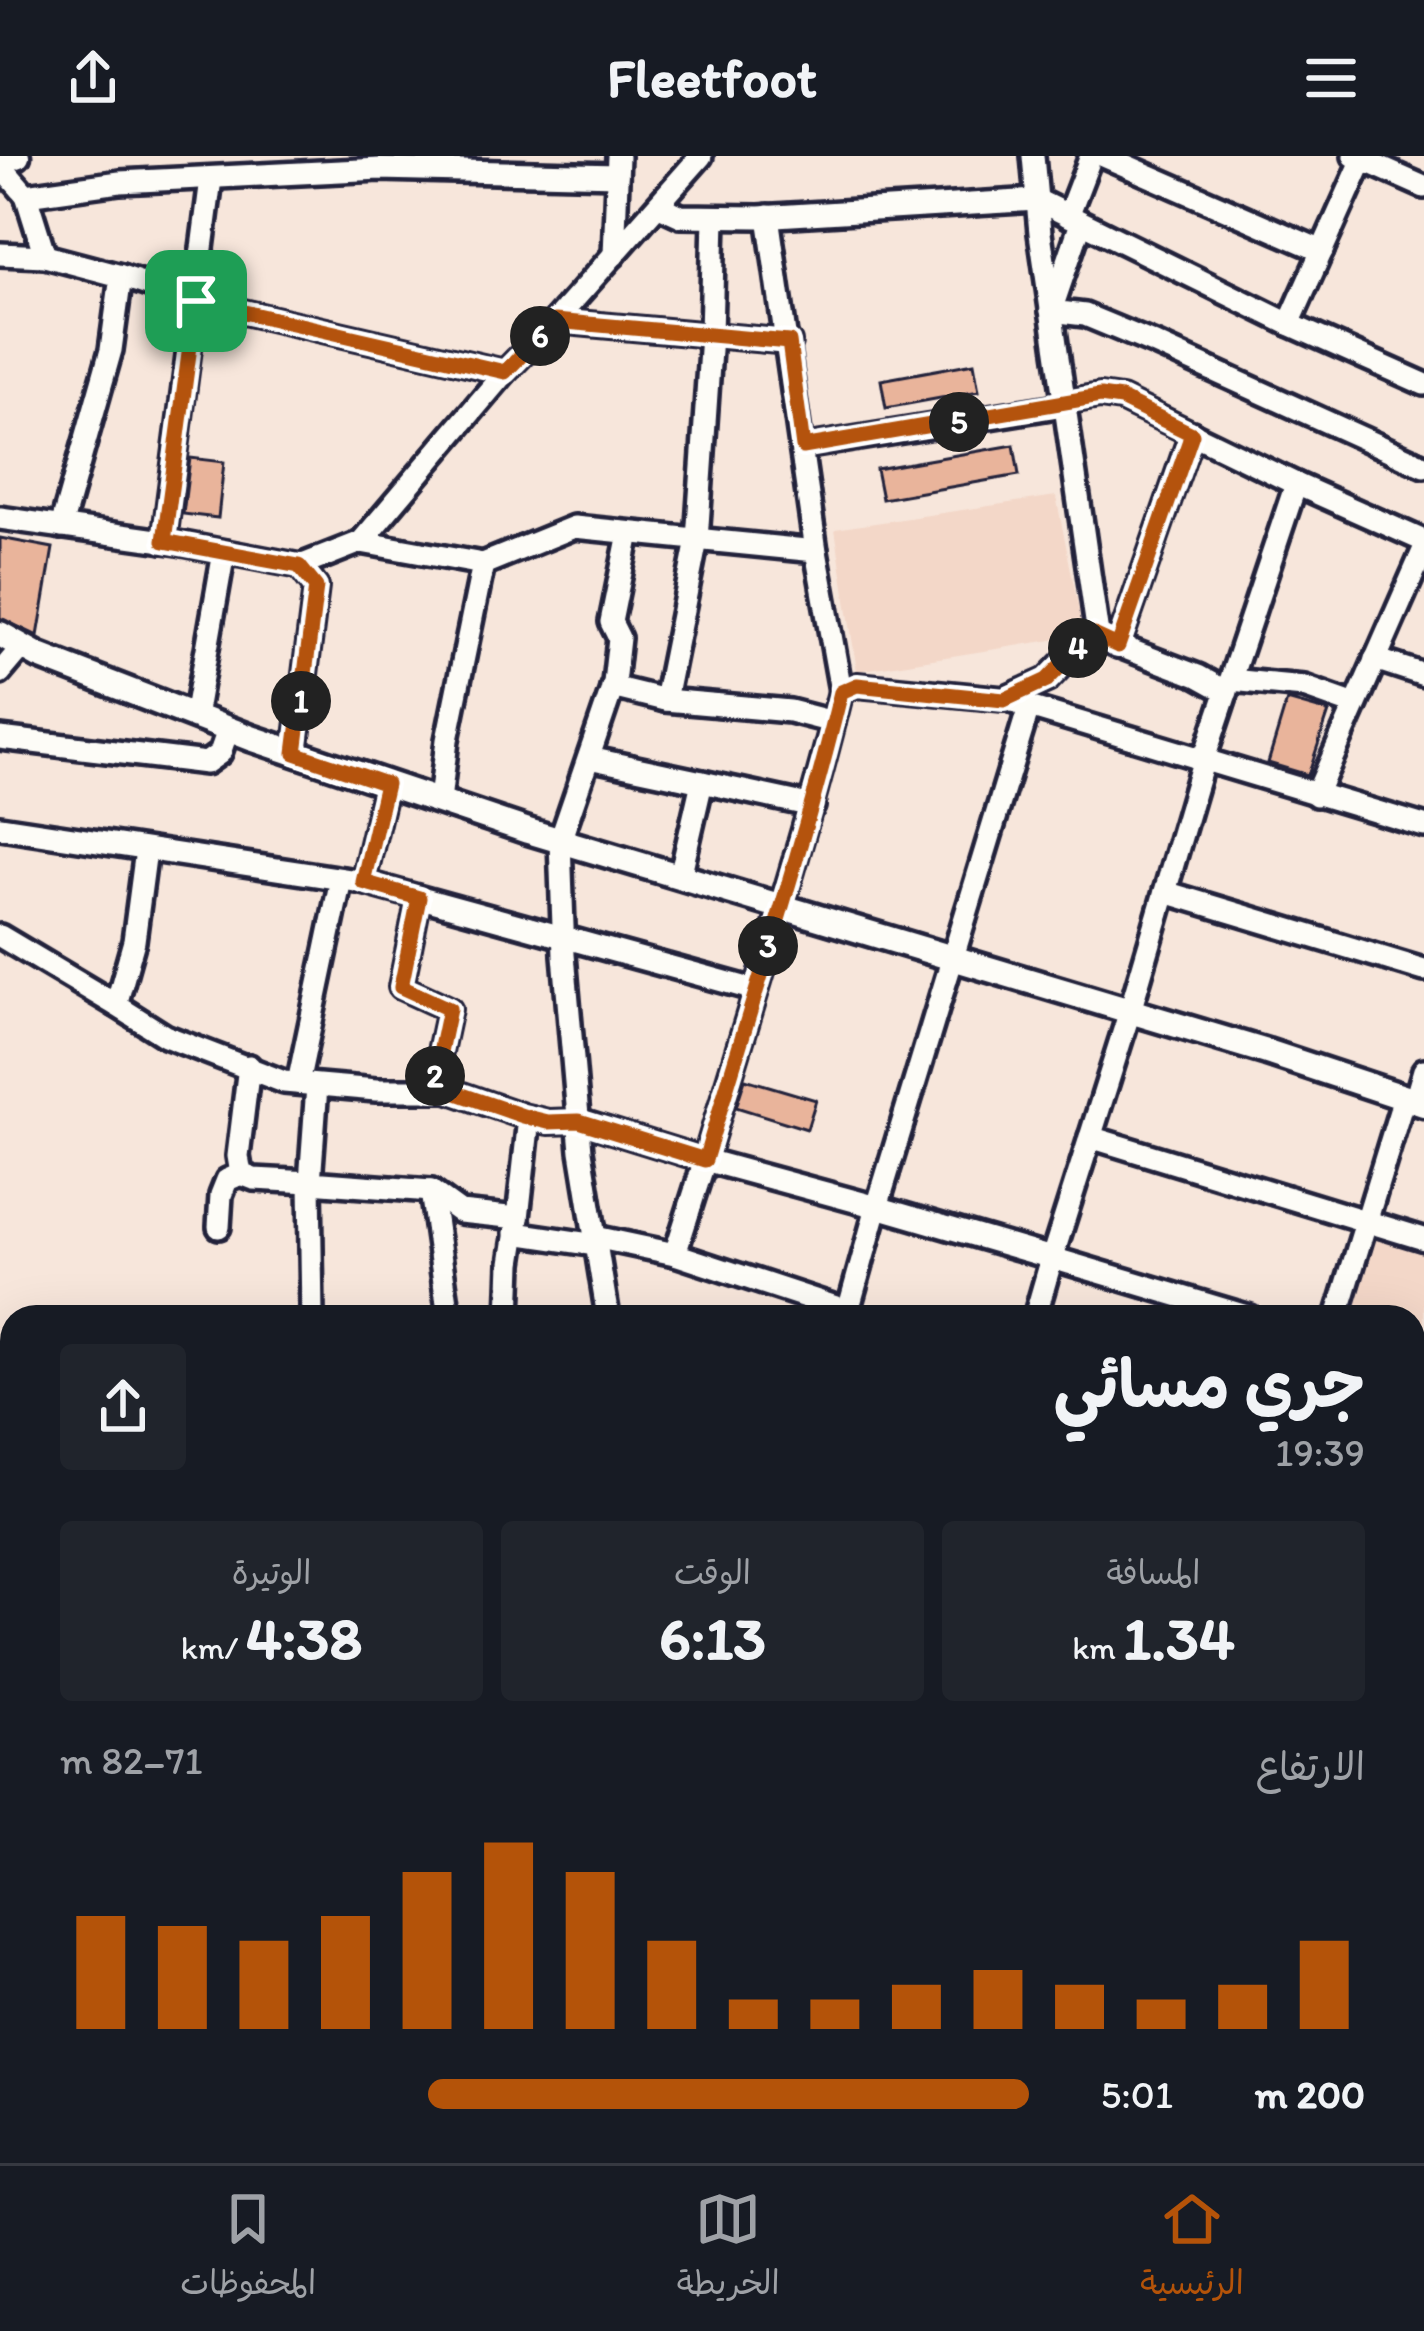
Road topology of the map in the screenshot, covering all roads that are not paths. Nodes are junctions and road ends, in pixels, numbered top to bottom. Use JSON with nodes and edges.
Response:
{"nodes":[{"id":1,"x":17,"y":156,"type":"edge"},
{"id":2,"x":701,"y":156,"type":"edge"},
{"id":3,"x":1033,"y":156,"type":"edge"},
{"id":4,"x":1091,"y":156,"type":"edge"},
{"id":5,"x":1104,"y":156,"type":"edge"},
{"id":6,"x":1358,"y":158,"type":"edge"},
{"id":7,"x":380,"y":162,"type":"edge"},
{"id":8,"x":0,"y":164,"type":"edge"},
{"id":9,"x":523,"y":164,"type":"edge"},
{"id":10,"x":618,"y":166,"type":"edge"},
{"id":11,"x":211,"y":179,"type":"junction"},
{"id":12,"x":1424,"y":187,"type":"edge"},
{"id":13,"x":26,"y":195,"type":"junction"},
{"id":14,"x":1037,"y":200,"type":"junction"},
{"id":15,"x":659,"y":206,"type":"junction"},
{"id":16,"x":768,"y":216,"type":"junction"},
{"id":17,"x":713,"y":217,"type":"junction"},
{"id":18,"x":1074,"y":220,"type":"junction"},
{"id":19,"x":1322,"y":251,"type":"junction"},
{"id":20,"x":0,"y":254,"type":"edge"},
{"id":21,"x":614,"y":255,"type":"junction"},
{"id":22,"x":45,"y":256,"type":"junction"},
{"id":23,"x":121,"y":276,"type":"junction"},
{"id":24,"x":196,"y":301,"type":"junction"},
{"id":25,"x":1051,"y":311,"type":"junction"},
{"id":26,"x":555,"y":321,"type":"junction"},
{"id":27,"x":1289,"y":324,"type":"junction"},
{"id":28,"x":711,"y":335,"type":"junction"},
{"id":29,"x":789,"y":342,"type":"junction"},
{"id":30,"x":505,"y":372,"type":"junction"},
{"id":31,"x":1424,"y":384,"type":"edge"},
{"id":32,"x":1064,"y":404,"type":"junction"},
{"id":33,"x":1192,"y":434,"type":"junction"},
{"id":34,"x":803,"y":447,"type":"junction"},
{"id":35,"x":1424,"y":466,"type":"edge"},
{"id":36,"x":1296,"y":484,"type":"junction"},
{"id":37,"x":0,"y":518,"type":"edge"},
{"id":38,"x":61,"y":526,"type":"junction"},
{"id":39,"x":629,"y":533,"type":"junction"},
{"id":40,"x":697,"y":540,"type":"junction"},
{"id":41,"x":164,"y":541,"type":"junction"},
{"id":42,"x":361,"y":542,"type":"junction"},
{"id":43,"x":1424,"y":545,"type":"edge"},
{"id":44,"x":816,"y":551,"type":"junction"},
{"id":45,"x":224,"y":552,"type":"junction"},
{"id":46,"x":483,"y":564,"type":"junction"},
{"id":47,"x":299,"y":566,"type":"junction"},
{"id":48,"x":1092,"y":634,"type":"junction"},
{"id":49,"x":11,"y":641,"type":"edge"},
{"id":50,"x":1118,"y":646,"type":"junction"},
{"id":51,"x":1375,"y":659,"type":"junction"},
{"id":52,"x":0,"y":674,"type":"edge"},
{"id":53,"x":1424,"y":675,"type":"edge"},
{"id":54,"x":1229,"y":686,"type":"junction"},
{"id":55,"x":612,"y":687,"type":"junction"},
{"id":56,"x":841,"y":692,"type":"junction"},
{"id":57,"x":665,"y":700,"type":"junction"},
{"id":58,"x":1004,"y":700,"type":"junction"},
{"id":59,"x":1355,"y":705,"type":"junction"},
{"id":60,"x":1029,"y":707,"type":"junction"},
{"id":61,"x":195,"y":717,"type":"junction"},
{"id":62,"x":833,"y":722,"type":"junction"},
{"id":63,"x":228,"y":730,"type":"junction"},
{"id":64,"x":0,"y":738,"type":"edge"},
{"id":65,"x":295,"y":753,"type":"junction"},
{"id":66,"x":589,"y":758,"type":"junction"},
{"id":67,"x":1203,"y":762,"type":"junction"},
{"id":68,"x":702,"y":782,"type":"junction"},
{"id":69,"x":386,"y":784,"type":"junction"},
{"id":70,"x":1316,"y":795,"type":"junction"},
{"id":71,"x":440,"y":801,"type":"junction"},
{"id":72,"x":813,"y":806,"type":"junction"},
{"id":73,"x":0,"y":826,"type":"edge"},
{"id":74,"x":1424,"y":826,"type":"edge"},
{"id":75,"x":560,"y":841,"type":"junction"},
{"id":76,"x":146,"y":850,"type":"junction"},
{"id":77,"x":680,"y":877,"type":"junction"},
{"id":78,"x":352,"y":880,"type":"junction"},
{"id":79,"x":1166,"y":892,"type":"junction"},
{"id":80,"x":419,"y":898,"type":"junction"},
{"id":81,"x":779,"y":906,"type":"junction"},
{"id":82,"x":0,"y":936,"type":"edge"},
{"id":83,"x":563,"y":939,"type":"junction"},
{"id":84,"x":954,"y":959,"type":"junction"},
{"id":85,"x":1424,"y":970,"type":"edge"},
{"id":86,"x":755,"y":990,"type":"junction"},
{"id":87,"x":116,"y":1005,"type":"junction"},
{"id":88,"x":1130,"y":1011,"type":"junction"},
{"id":89,"x":249,"y":1066,"type":"junction"},
{"id":90,"x":1424,"y":1070,"type":"edge"},
{"id":91,"x":308,"y":1084,"type":"junction"},
{"id":92,"x":432,"y":1090,"type":"junction"},
{"id":93,"x":1414,"y":1101,"type":"edge"},
{"id":94,"x":529,"y":1118,"type":"junction"},
{"id":95,"x":579,"y":1121,"type":"junction"},
{"id":96,"x":1090,"y":1137,"type":"junction"},
{"id":97,"x":705,"y":1160,"type":"junction"},
{"id":98,"x":241,"y":1174,"type":"junction"},
{"id":99,"x":310,"y":1181,"type":"junction"},
{"id":100,"x":431,"y":1191,"type":"junction"},
{"id":101,"x":877,"y":1207,"type":"junction"},
{"id":102,"x":1366,"y":1221,"type":"junction"},
{"id":103,"x":516,"y":1225,"type":"junction"},
{"id":104,"x":219,"y":1227,"type":"dead end"},
{"id":105,"x":1424,"y":1239,"type":"edge"},
{"id":106,"x":596,"y":1240,"type":"junction"},
{"id":107,"x":675,"y":1254,"type":"junction"},
{"id":108,"x":1052,"y":1258,"type":"junction"},
{"id":109,"x":312,"y":1305,"type":"edge"},
{"id":110,"x":446,"y":1305,"type":"edge"},
{"id":111,"x":510,"y":1305,"type":"edge"},
{"id":112,"x":606,"y":1305,"type":"edge"},
{"id":113,"x":824,"y":1305,"type":"edge"},
{"id":114,"x":855,"y":1305,"type":"edge"},
{"id":115,"x":1038,"y":1305,"type":"edge"},
{"id":116,"x":1210,"y":1305,"type":"edge"},
{"id":117,"x":1341,"y":1305,"type":"edge"}],
"edges":[{"from":1,"to":8,"type":"main road"},
{"from":2,"to":15,"type":"street"},
{"from":3,"to":14,"type":"street"},
{"from":4,"to":18,"type":"street"},
{"from":5,"to":19,"type":"street"},
{"from":6,"to":12,"type":"street"},
{"from":6,"to":19,"type":"street"},
{"from":7,"to":9,"type":"street"},
{"from":7,"to":11,"type":"street"},
{"from":8,"to":13,"type":"street"},
{"from":9,"to":10,"type":"street"},
{"from":10,"to":21,"type":"street"},
{"from":11,"to":13,"type":"street"},
{"from":11,"to":24,"type":"street"},
{"from":13,"to":22,"type":"street"},
{"from":14,"to":16,"type":"street"},
{"from":14,"to":18,"type":"street"},
{"from":14,"to":25,"type":"street"},
{"from":15,"to":17,"type":"street"},
{"from":15,"to":21,"type":"street"},
{"from":16,"to":17,"type":"street"},
{"from":16,"to":29,"type":"street"},
{"from":17,"to":28,"type":"street"},
{"from":18,"to":25,"type":"street"},
{"from":18,"to":27,"type":"street"},
{"from":19,"to":27,"type":"street"},
{"from":20,"to":22,"type":"street"},
{"from":21,"to":26,"type":"street"},
{"from":22,"to":23,"type":"street"},
{"from":23,"to":24,"type":"street"},
{"from":23,"to":38,"type":"street"},
{"from":24,"to":30,"type":"street"},
{"from":24,"to":41,"type":"street"},
{"from":25,"to":32,"type":"street"},
{"from":25,"to":35,"type":"street"},
{"from":26,"to":28,"type":"street"},
{"from":26,"to":30,"type":"street"},
{"from":27,"to":31,"type":"street"},
{"from":28,"to":29,"type":"street"},
{"from":28,"to":40,"type":"street"},
{"from":29,"to":34,"type":"street"},
{"from":30,"to":42,"type":"street"},
{"from":32,"to":33,"type":"street"},
{"from":32,"to":34,"type":"street"},
{"from":32,"to":48,"type":"street"},
{"from":33,"to":36,"type":"street"},
{"from":33,"to":50,"type":"street"},
{"from":34,"to":44,"type":"street"},
{"from":36,"to":43,"type":"street"},
{"from":36,"to":54,"type":"street"},
{"from":37,"to":38,"type":"street"},
{"from":38,"to":41,"type":"street"},
{"from":39,"to":40,"type":"street"},
{"from":39,"to":46,"type":"street"},
{"from":39,"to":55,"type":"street"},
{"from":40,"to":44,"type":"street"},
{"from":40,"to":57,"type":"street"},
{"from":41,"to":45,"type":"street"},
{"from":42,"to":46,"type":"street"},
{"from":42,"to":47,"type":"street"},
{"from":43,"to":51,"type":"street"},
{"from":44,"to":56,"type":"street"},
{"from":45,"to":47,"type":"street"},
{"from":45,"to":61,"type":"street"},
{"from":46,"to":71,"type":"street"},
{"from":47,"to":65,"type":"street"},
{"from":48,"to":50,"type":"street"},
{"from":48,"to":58,"type":"street"},
{"from":49,"to":52,"type":"street"},
{"from":49,"to":61,"type":"main road"},
{"from":50,"to":54,"type":"street"},
{"from":51,"to":53,"type":"street"},
{"from":51,"to":59,"type":"street"},
{"from":54,"to":59,"type":"street"},
{"from":54,"to":67,"type":"street"},
{"from":55,"to":57,"type":"street"},
{"from":55,"to":66,"type":"street"},
{"from":56,"to":58,"type":"street"},
{"from":56,"to":62,"type":"street"},
{"from":57,"to":62,"type":"street"},
{"from":58,"to":60,"type":"street"},
{"from":59,"to":70,"type":"street"},
{"from":60,"to":67,"type":"street"},
{"from":60,"to":84,"type":"street"},
{"from":61,"to":63,"type":"main road"},
{"from":62,"to":72,"type":"street"},
{"from":63,"to":64,"type":"street"},
{"from":63,"to":65,"type":"main road"},
{"from":65,"to":69,"type":"main road"},
{"from":66,"to":68,"type":"street"},
{"from":66,"to":75,"type":"street"},
{"from":67,"to":70,"type":"street"},
{"from":67,"to":79,"type":"street"},
{"from":68,"to":72,"type":"street"},
{"from":68,"to":77,"type":"street"},
{"from":69,"to":71,"type":"main road"},
{"from":69,"to":78,"type":"street"},
{"from":70,"to":74,"type":"street"},
{"from":71,"to":75,"type":"main road"},
{"from":72,"to":81,"type":"street"},
{"from":73,"to":76,"type":"street"},
{"from":75,"to":77,"type":"main road"},
{"from":75,"to":83,"type":"street"},
{"from":76,"to":78,"type":"street"},
{"from":76,"to":87,"type":"street"},
{"from":77,"to":81,"type":"main road"},
{"from":78,"to":80,"type":"street"},
{"from":78,"to":91,"type":"street"},
{"from":79,"to":85,"type":"street"},
{"from":79,"to":88,"type":"street"},
{"from":80,"to":83,"type":"street"},
{"from":80,"to":92,"type":"street"},
{"from":81,"to":84,"type":"main road"},
{"from":81,"to":86,"type":"street"},
{"from":82,"to":87,"type":"street"},
{"from":83,"to":86,"type":"street"},
{"from":83,"to":95,"type":"street"},
{"from":84,"to":88,"type":"main road"},
{"from":84,"to":101,"type":"street"},
{"from":86,"to":97,"type":"street"},
{"from":87,"to":89,"type":"street"},
{"from":88,"to":93,"type":"main road"},
{"from":88,"to":96,"type":"street"},
{"from":89,"to":91,"type":"street"},
{"from":89,"to":98,"type":"street"},
{"from":90,"to":93,"type":"street"},
{"from":91,"to":92,"type":"street"},
{"from":91,"to":99,"type":"street"},
{"from":92,"to":94,"type":"street"},
{"from":93,"to":102,"type":"street"},
{"from":94,"to":95,"type":"street"},
{"from":94,"to":103,"type":"street"},
{"from":95,"to":97,"type":"street"},
{"from":95,"to":106,"type":"street"},
{"from":96,"to":102,"type":"street"},
{"from":96,"to":108,"type":"street"},
{"from":97,"to":101,"type":"street"},
{"from":97,"to":107,"type":"street"},
{"from":98,"to":99,"type":"street"},
{"from":98,"to":104,"type":"street"},
{"from":99,"to":100,"type":"street"},
{"from":99,"to":109,"type":"street"},
{"from":100,"to":103,"type":"street"},
{"from":100,"to":110,"type":"street"},
{"from":101,"to":108,"type":"street"},
{"from":101,"to":114,"type":"street"},
{"from":102,"to":105,"type":"street"},
{"from":102,"to":117,"type":"street"},
{"from":103,"to":106,"type":"street"},
{"from":103,"to":111,"type":"street"},
{"from":106,"to":107,"type":"street"},
{"from":106,"to":112,"type":"street"},
{"from":107,"to":113,"type":"street"},
{"from":108,"to":115,"type":"street"},
{"from":108,"to":116,"type":"street"}]}
